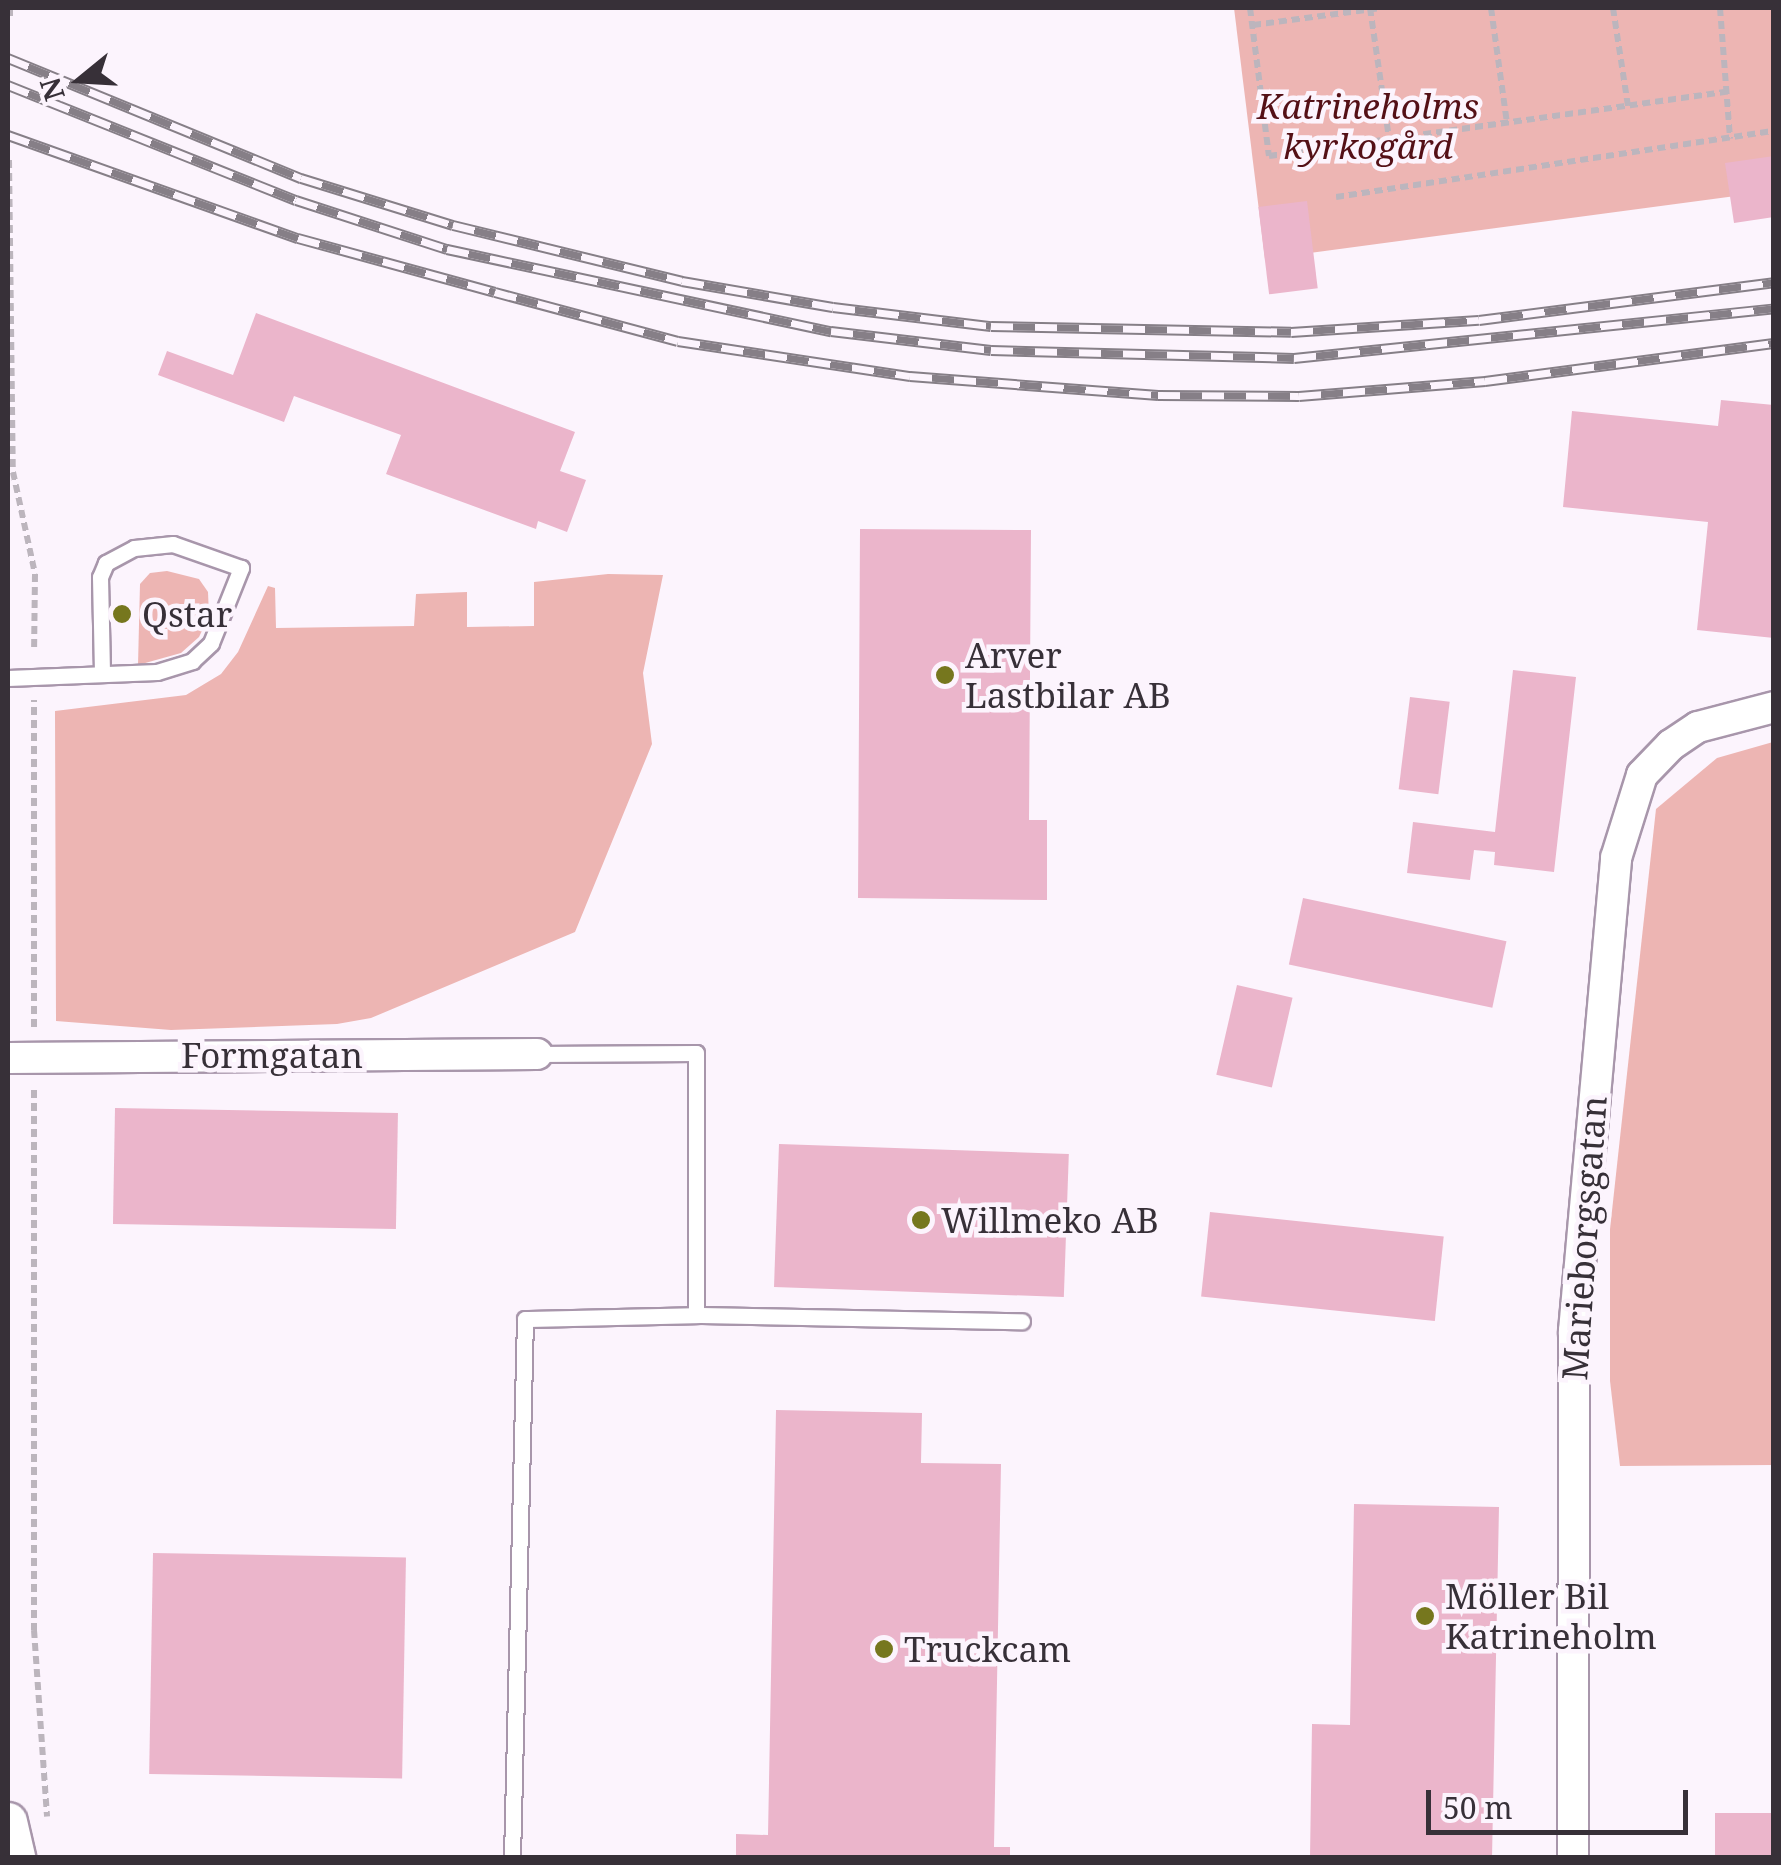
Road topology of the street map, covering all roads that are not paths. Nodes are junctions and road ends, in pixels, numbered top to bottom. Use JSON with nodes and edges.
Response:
{"nodes":[{"id":1,"x":102,"y":674,"type":"junction"},
{"id":2,"x":8,"y":678,"type":"edge"},
{"id":3,"x":1774,"y":707,"type":"edge"},
{"id":4,"x":537,"y":1054,"type":"joint"},
{"id":5,"x":21,"y":1057,"type":"edge"},
{"id":6,"x":696,"y":1314,"type":"junction"},
{"id":7,"x":1022,"y":1321,"type":"dead end"},
{"id":8,"x":8,"y":1822,"type":"edge"},
{"id":9,"x":16,"y":1858,"type":"edge"},
{"id":10,"x":512,"y":1858,"type":"edge"},
{"id":11,"x":1573,"y":1858,"type":"edge"}],
"edges":[{"from":1,"to":1,"type":"lane"},
{"from":1,"to":2,"type":"lane"},
{"from":3,"to":11,"type":"street","name":"Marieborgsgatan"},
{"from":4,"to":5,"type":"street","name":"Formgatan"},
{"from":4,"to":6,"type":"lane"},
{"from":6,"to":7,"type":"lane"},
{"from":6,"to":10,"type":"lane"},
{"from":8,"to":9,"type":"street"}]}
